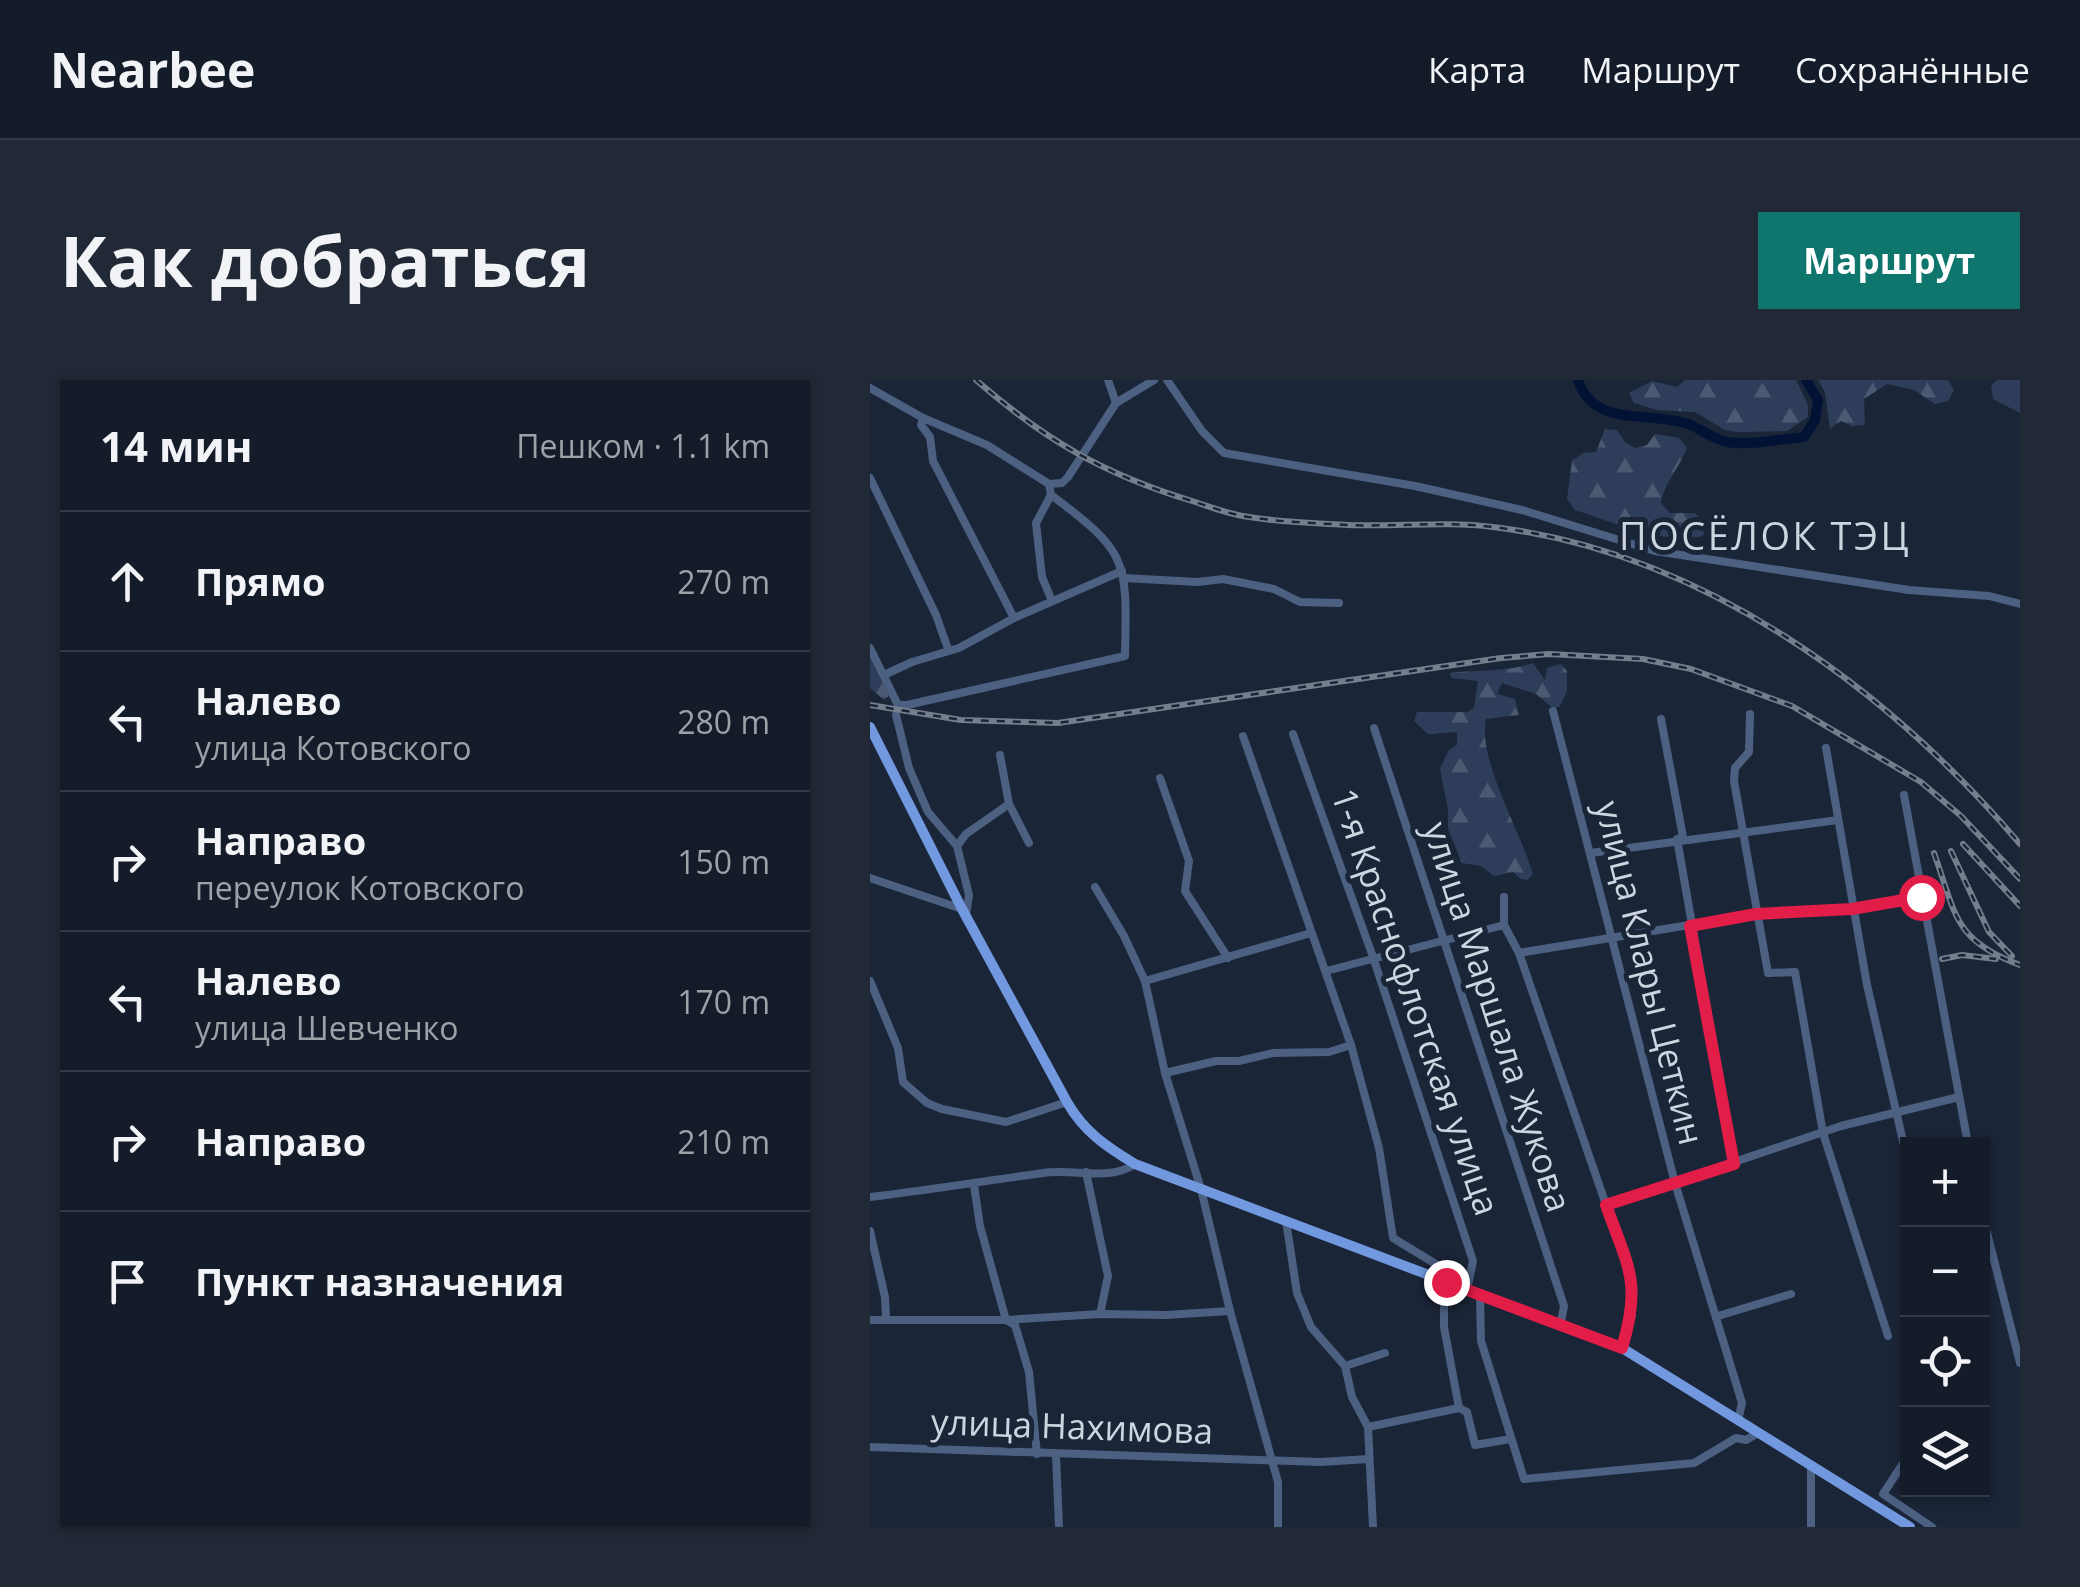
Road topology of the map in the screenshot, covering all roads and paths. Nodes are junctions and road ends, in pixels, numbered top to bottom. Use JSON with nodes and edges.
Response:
{"nodes":[{"id":1,"x":1108,"y":380,"type":"edge"},
{"id":2,"x":1154,"y":380,"type":"edge"},
{"id":3,"x":1166,"y":380,"type":"edge"},
{"id":4,"x":870,"y":388,"type":"edge"},
{"id":5,"x":1116,"y":403,"type":"junction"},
{"id":6,"x":923,"y":418,"type":"junction"},
{"id":7,"x":870,"y":478,"type":"edge"},
{"id":8,"x":1049,"y":484,"type":"junction"},
{"id":9,"x":1051,"y":495,"type":"junction"},
{"id":10,"x":1123,"y":574,"type":"junction"},
{"id":11,"x":1052,"y":600,"type":"junction"},
{"id":12,"x":1339,"y":603,"type":"dead end"},
{"id":13,"x":2020,"y":604,"type":"edge"},
{"id":14,"x":1014,"y":618,"type":"junction"},
{"id":15,"x":870,"y":648,"type":"edge"},
{"id":16,"x":948,"y":649,"type":"junction"},
{"id":17,"x":884,"y":675,"type":"junction"},
{"id":18,"x":1553,"y":710,"type":"dead end"},
{"id":19,"x":1750,"y":714,"type":"dead end"},
{"id":20,"x":896,"y":715,"type":"dead end"},
{"id":21,"x":1661,"y":719,"type":"dead end"},
{"id":22,"x":871,"y":728,"type":"edge"},
{"id":23,"x":1374,"y":728,"type":"dead end"},
{"id":24,"x":1293,"y":734,"type":"dead end"},
{"id":25,"x":1244,"y":736,"type":"dead end"},
{"id":26,"x":1826,"y":748,"type":"dead end"},
{"id":27,"x":1000,"y":755,"type":"dead end"},
{"id":28,"x":1160,"y":778,"type":"dead end"},
{"id":29,"x":1904,"y":795,"type":"dead end"},
{"id":30,"x":1010,"y":804,"type":"junction"},
{"id":31,"x":1838,"y":820,"type":"junction"},
{"id":32,"x":1741,"y":832,"type":"junction"},
{"id":33,"x":1677,"y":839,"type":"junction"},
{"id":34,"x":1029,"y":843,"type":"dead end"},
{"id":35,"x":957,"y":846,"type":"junction"},
{"id":36,"x":1591,"y":853,"type":"junction"},
{"id":37,"x":870,"y":878,"type":"edge"},
{"id":38,"x":880,"y":883,"type":"junction"},
{"id":39,"x":1095,"y":887,"type":"dead end"},
{"id":40,"x":870,"y":888,"type":"edge"},
{"id":41,"x":1504,"y":897,"type":"dead end"},
{"id":42,"x":1921,"y":897,"type":"junction"},
{"id":43,"x":1852,"y":909,"type":"junction"},
{"id":44,"x":964,"y":912,"type":"junction"},
{"id":45,"x":1756,"y":914,"type":"junction"},
{"id":46,"x":1504,"y":925,"type":"junction"},
{"id":47,"x":1690,"y":926,"type":"junction"},
{"id":48,"x":1311,"y":933,"type":"junction"},
{"id":49,"x":1613,"y":938,"type":"junction"},
{"id":50,"x":1442,"y":940,"type":"junction"},
{"id":51,"x":1518,"y":953,"type":"junction"},
{"id":52,"x":1373,"y":957,"type":"junction"},
{"id":53,"x":1228,"y":958,"type":"junction"},
{"id":54,"x":1326,"y":971,"type":"junction"},
{"id":55,"x":870,"y":981,"type":"edge"},
{"id":56,"x":1145,"y":981,"type":"junction"},
{"id":57,"x":1351,"y":1045,"type":"junction"},
{"id":58,"x":1165,"y":1073,"type":"junction"},
{"id":59,"x":1958,"y":1097,"type":"junction"},
{"id":60,"x":1068,"y":1102,"type":"junction"},
{"id":61,"x":1896,"y":1114,"type":"junction"},
{"id":62,"x":1823,"y":1132,"type":"junction"},
{"id":63,"x":1902,"y":1137,"type":"edge"},
{"id":64,"x":1967,"y":1137,"type":"edge"},
{"id":65,"x":1135,"y":1164,"type":"junction"},
{"id":66,"x":1734,"y":1164,"type":"junction"},
{"id":67,"x":1086,"y":1172,"type":"junction"},
{"id":68,"x":1675,"y":1182,"type":"junction"},
{"id":69,"x":974,"y":1185,"type":"junction"},
{"id":70,"x":1202,"y":1189,"type":"junction"},
{"id":71,"x":870,"y":1196,"type":"edge"},
{"id":72,"x":1606,"y":1205,"type":"junction"},
{"id":73,"x":1286,"y":1221,"type":"junction"},
{"id":74,"x":1986,"y":1227,"type":"edge"},
{"id":75,"x":870,"y":1231,"type":"edge"},
{"id":76,"x":1446,"y":1282,"type":"junction"},
{"id":77,"x":1467,"y":1290,"type":"junction"},
{"id":78,"x":1480,"y":1294,"type":"junction"},
{"id":79,"x":1791,"y":1294,"type":"dead end"},
{"id":80,"x":1230,"y":1311,"type":"junction"},
{"id":81,"x":1100,"y":1314,"type":"junction"},
{"id":82,"x":1718,"y":1316,"type":"junction"},
{"id":83,"x":886,"y":1319,"type":"junction"},
{"id":84,"x":870,"y":1320,"type":"edge"},
{"id":85,"x":1006,"y":1320,"type":"junction"},
{"id":86,"x":1561,"y":1322,"type":"junction"},
{"id":87,"x":1888,"y":1336,"type":"dead end"},
{"id":88,"x":1622,"y":1348,"type":"junction"},
{"id":89,"x":1385,"y":1353,"type":"dead end"},
{"id":90,"x":2020,"y":1364,"type":"edge"},
{"id":91,"x":1345,"y":1366,"type":"junction"},
{"id":92,"x":1459,"y":1408,"type":"junction"},
{"id":93,"x":1738,"y":1420,"type":"junction"},
{"id":94,"x":1368,"y":1427,"type":"junction"},
{"id":95,"x":1758,"y":1433,"type":"junction"},
{"id":96,"x":1511,"y":1439,"type":"junction"},
{"id":97,"x":870,"y":1447,"type":"edge"},
{"id":98,"x":1037,"y":1454,"type":"junction"},
{"id":99,"x":1056,"y":1455,"type":"junction"},
{"id":100,"x":1368,"y":1459,"type":"junction"},
{"id":101,"x":1272,"y":1460,"type":"junction"},
{"id":102,"x":1812,"y":1465,"type":"junction"},
{"id":103,"x":1900,"y":1469,"type":"edge"},
{"id":104,"x":1059,"y":1527,"type":"edge"},
{"id":105,"x":1278,"y":1527,"type":"edge"},
{"id":106,"x":1373,"y":1527,"type":"edge"},
{"id":107,"x":1811,"y":1527,"type":"edge"},
{"id":108,"x":1910,"y":1527,"type":"edge"},
{"id":109,"x":1932,"y":1527,"type":"edge"}],
"edges":[{"from":1,"to":5,"type":"street"},
{"from":2,"to":5,"type":"street"},
{"from":3,"to":13,"type":"street"},
{"from":4,"to":6,"type":"street"},
{"from":5,"to":8,"type":"street"},
{"from":6,"to":8,"type":"street"},
{"from":6,"to":14,"type":"street"},
{"from":7,"to":16,"type":"street"},
{"from":8,"to":9,"type":"street"},
{"from":9,"to":10,"type":"street"},
{"from":9,"to":11,"type":"street"},
{"from":10,"to":11,"type":"street"},
{"from":10,"to":12,"type":"street"},
{"from":10,"to":17,"type":"street"},
{"from":11,"to":14,"type":"street"},
{"from":14,"to":16,"type":"street"},
{"from":15,"to":17,"type":"street"},
{"from":16,"to":17,"type":"street"},
{"from":18,"to":36,"type":"street","name":"улица Клары Цеткин"},
{"from":19,"to":32,"type":"street"},
{"from":20,"to":35,"type":"street"},
{"from":21,"to":33,"type":"street"},
{"from":22,"to":44,"type":"main road"},
{"from":23,"to":50,"type":"street","name":"улица Маршала Жукова"},
{"from":24,"to":52,"type":"street","name":"1-я Краснофлотская улица"},
{"from":25,"to":48,"type":"street"},
{"from":26,"to":31,"type":"street"},
{"from":27,"to":30,"type":"street"},
{"from":28,"to":53,"type":"street"},
{"from":29,"to":42,"type":"street"},
{"from":30,"to":34,"type":"street"},
{"from":30,"to":35,"type":"street"},
{"from":31,"to":32,"type":"street"},
{"from":31,"to":43,"type":"street"},
{"from":32,"to":33,"type":"street"},
{"from":32,"to":45,"type":"street"},
{"from":33,"to":36,"type":"street"},
{"from":33,"to":47,"type":"street"},
{"from":35,"to":44,"type":"street"},
{"from":36,"to":49,"type":"street","name":"улица Клары Цеткин"},
{"from":37,"to":38,"type":"street"},
{"from":38,"to":40,"type":"street"},
{"from":38,"to":44,"type":"street"},
{"from":39,"to":56,"type":"street"},
{"from":41,"to":46,"type":"street"},
{"from":42,"to":43,"type":"street"},
{"from":42,"to":59,"type":"street"},
{"from":43,"to":45,"type":"street"},
{"from":43,"to":61,"type":"street"},
{"from":44,"to":60,"type":"main road"},
{"from":45,"to":47,"type":"street"},
{"from":45,"to":62,"type":"street"},
{"from":46,"to":50,"type":"street"},
{"from":46,"to":51,"type":"street"},
{"from":47,"to":49,"type":"street"},
{"from":47,"to":66,"type":"street"},
{"from":48,"to":53,"type":"street"},
{"from":48,"to":54,"type":"street"},
{"from":49,"to":51,"type":"street"},
{"from":49,"to":68,"type":"street","name":"улица Клары Цеткин"},
{"from":50,"to":52,"type":"street"},
{"from":50,"to":86,"type":"street","name":"улица Маршала Жукова"},
{"from":51,"to":72,"type":"street"},
{"from":52,"to":54,"type":"street"},
{"from":52,"to":77,"type":"street","name":"1-я Краснофлотская улица"},
{"from":53,"to":56,"type":"street"},
{"from":54,"to":57,"type":"street"},
{"from":55,"to":60,"type":"street"},
{"from":56,"to":58,"type":"street"},
{"from":57,"to":58,"type":"street"},
{"from":57,"to":76,"type":"street"},
{"from":58,"to":70,"type":"street"},
{"from":59,"to":61,"type":"street"},
{"from":59,"to":64,"type":"street"},
{"from":60,"to":65,"type":"main road"},
{"from":61,"to":62,"type":"street"},
{"from":61,"to":63,"type":"street"},
{"from":62,"to":66,"type":"street"},
{"from":62,"to":87,"type":"street"},
{"from":65,"to":67,"type":"street"},
{"from":65,"to":70,"type":"main road"},
{"from":66,"to":68,"type":"street"},
{"from":67,"to":69,"type":"street"},
{"from":67,"to":81,"type":"street"},
{"from":68,"to":72,"type":"street"},
{"from":68,"to":82,"type":"street","name":"улица Клары Цеткин"},
{"from":69,"to":71,"type":"street"},
{"from":69,"to":85,"type":"street"},
{"from":70,"to":73,"type":"main road"},
{"from":70,"to":80,"type":"street"},
{"from":72,"to":88,"type":"street"},
{"from":73,"to":76,"type":"main road"},
{"from":73,"to":91,"type":"street"},
{"from":74,"to":90,"type":"street"},
{"from":75,"to":83,"type":"street"},
{"from":76,"to":77,"type":"main road"},
{"from":76,"to":92,"type":"street"},
{"from":77,"to":78,"type":"main road"},
{"from":78,"to":86,"type":"main road"},
{"from":78,"to":96,"type":"street"},
{"from":79,"to":82,"type":"street"},
{"from":80,"to":81,"type":"street"},
{"from":80,"to":101,"type":"street"},
{"from":81,"to":85,"type":"street"},
{"from":82,"to":93,"type":"street","name":"улица Клары Цеткин"},
{"from":83,"to":84,"type":"street"},
{"from":83,"to":85,"type":"street"},
{"from":85,"to":98,"type":"street"},
{"from":86,"to":88,"type":"main road"},
{"from":88,"to":93,"type":"main road"},
{"from":89,"to":91,"type":"street"},
{"from":91,"to":94,"type":"street"},
{"from":92,"to":94,"type":"street"},
{"from":92,"to":96,"type":"street"},
{"from":93,"to":95,"type":"main road"},
{"from":94,"to":100,"type":"street"},
{"from":95,"to":96,"type":"street"},
{"from":95,"to":102,"type":"main road"},
{"from":97,"to":98,"type":"street","name":"улица Нахимова"},
{"from":98,"to":99,"type":"street","name":"улица Нахимова"},
{"from":99,"to":101,"type":"street","name":"улица Нахимова"},
{"from":99,"to":104,"type":"street"},
{"from":100,"to":101,"type":"street","name":"улица Нахимова"},
{"from":100,"to":106,"type":"street"},
{"from":101,"to":105,"type":"street"},
{"from":102,"to":107,"type":"street"},
{"from":102,"to":108,"type":"main road"},
{"from":103,"to":109,"type":"street"}]}
